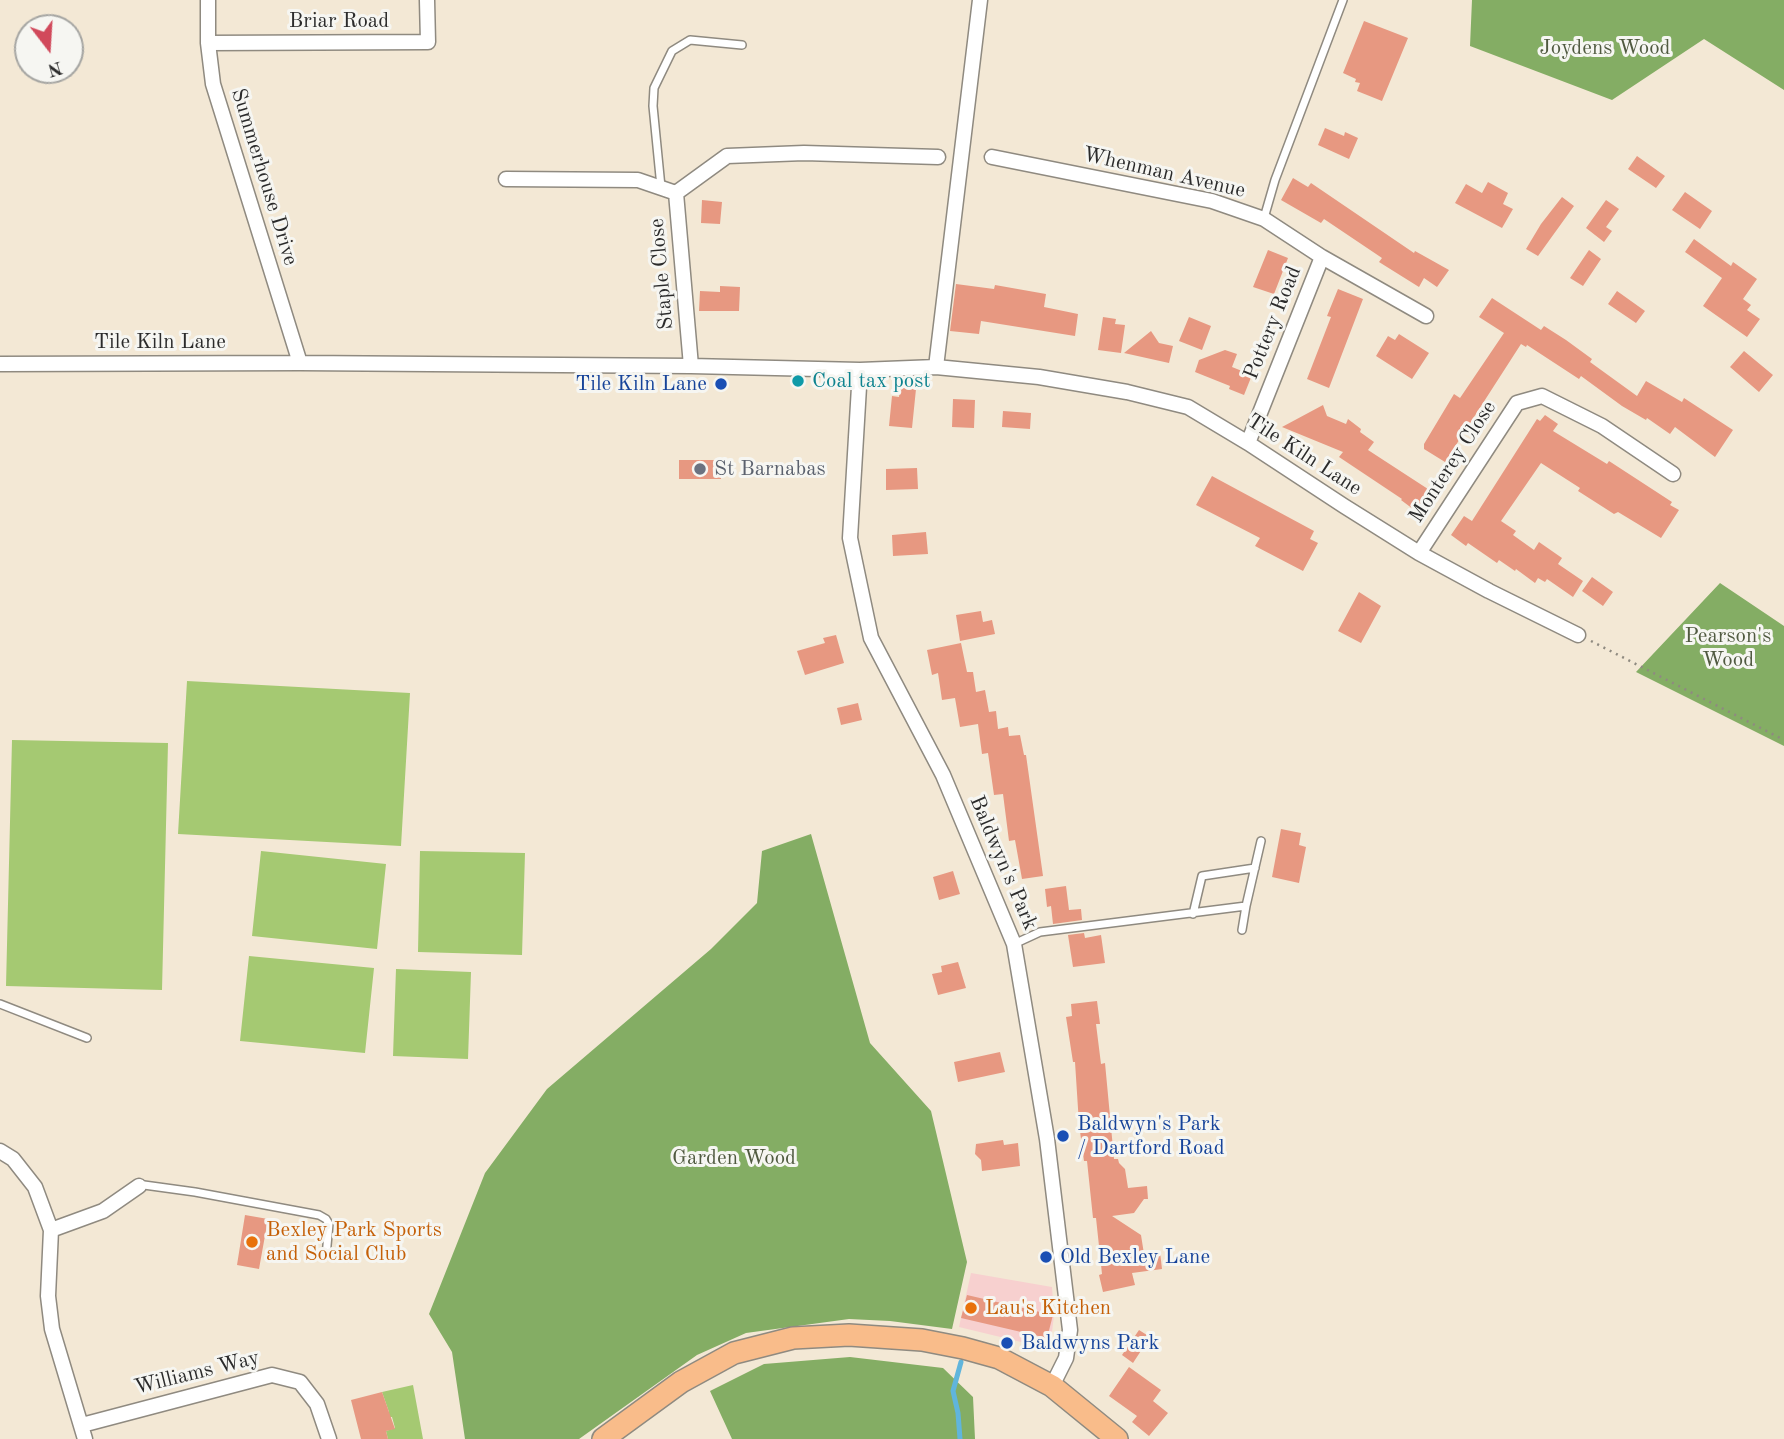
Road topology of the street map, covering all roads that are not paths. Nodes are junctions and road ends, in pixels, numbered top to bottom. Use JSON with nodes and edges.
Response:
{"nodes":[{"id":1,"x":208,"y":0,"type":"edge"},
{"id":2,"x":427,"y":0,"type":"edge"},
{"id":3,"x":980,"y":0,"type":"edge"},
{"id":4,"x":1343,"y":0,"type":"edge"},
{"id":5,"x":208,"y":43,"type":"junction"},
{"id":6,"x":741,"y":45,"type":"dead end"},
{"id":7,"x":992,"y":157,"type":"dead end"},
{"id":8,"x":938,"y":158,"type":"dead end"},
{"id":9,"x":506,"y":179,"type":"dead end"},
{"id":10,"x":661,"y":188,"type":"junction"},
{"id":11,"x":676,"y":193,"type":"junction"},
{"id":12,"x":1264,"y":219,"type":"junction"},
{"id":13,"x":1322,"y":257,"type":"junction"},
{"id":14,"x":1426,"y":317,"type":"dead end"},
{"id":15,"x":300,"y":363,"type":"junction"},
{"id":16,"x":0,"y":364,"type":"edge"},
{"id":17,"x":691,"y":366,"type":"junction"},
{"id":18,"x":936,"y":367,"type":"junction"},
{"id":19,"x":860,"y":370,"type":"junction"},
{"id":20,"x":1248,"y":443,"type":"junction"},
{"id":21,"x":1674,"y":474,"type":"dead end"},
{"id":22,"x":1419,"y":553,"type":"junction"},
{"id":23,"x":1578,"y":635,"type":"road end"},
{"id":24,"x":1261,"y":841,"type":"dead end"},
{"id":25,"x":1255,"y":868,"type":"junction"},
{"id":26,"x":1247,"y":906,"type":"junction"},
{"id":27,"x":1193,"y":914,"type":"junction"},
{"id":28,"x":1241,"y":930,"type":"dead end"},
{"id":29,"x":1014,"y":944,"type":"junction"},
{"id":30,"x":0,"y":1004,"type":"edge"},
{"id":31,"x":87,"y":1038,"type":"dead end"},
{"id":32,"x":0,"y":1151,"type":"edge"},
{"id":33,"x":139,"y":1186,"type":"joint"},
{"id":34,"x":51,"y":1230,"type":"junction"},
{"id":35,"x":326,"y":1256,"type":"dead end"},
{"id":36,"x":1052,"y":1386,"type":"junction"},
{"id":37,"x":84,"y":1432,"type":"edge"},
{"id":38,"x":329,"y":1439,"type":"edge"},
{"id":39,"x":603,"y":1439,"type":"edge"},
{"id":40,"x":1117,"y":1439,"type":"edge"}],
"edges":[{"from":1,"to":5,"type":"street","name":"Summerhouse Drive"},
{"from":2,"to":5,"type":"street","name":"Briar Road"},
{"from":3,"to":18,"type":"street"},
{"from":4,"to":12,"type":"lane"},
{"from":5,"to":15,"type":"street","name":"Summerhouse Drive"},
{"from":6,"to":10,"type":"lane"},
{"from":7,"to":12,"type":"street","name":"Whenman Avenue"},
{"from":8,"to":11,"type":"street","name":"Staple Close"},
{"from":9,"to":10,"type":"street"},
{"from":10,"to":11,"type":"street"},
{"from":11,"to":17,"type":"street","name":"Staple Close"},
{"from":12,"to":13,"type":"street","name":"Whenman Avenue"},
{"from":13,"to":14,"type":"street","name":"Whenman Avenue"},
{"from":13,"to":20,"type":"street","name":"Pottery Road"},
{"from":15,"to":16,"type":"street","name":"Tile Kiln Lane"},
{"from":15,"to":17,"type":"street","name":"Tile Kiln Lane"},
{"from":17,"to":19,"type":"street","name":"Tile Kiln Lane"},
{"from":18,"to":19,"type":"street","name":"Tile Kiln Lane"},
{"from":18,"to":20,"type":"street","name":"Tile Kiln Lane"},
{"from":19,"to":29,"type":"street","name":"Baldwyn's Park"},
{"from":20,"to":22,"type":"street","name":"Tile Kiln Lane"},
{"from":21,"to":22,"type":"street","name":"Monterey Close"},
{"from":22,"to":23,"type":"street","name":"Tile Kiln Lane"},
{"from":24,"to":25,"type":"lane"},
{"from":25,"to":26,"type":"lane"},
{"from":25,"to":27,"type":"lane"},
{"from":26,"to":27,"type":"lane"},
{"from":26,"to":28,"type":"lane"},
{"from":27,"to":29,"type":"lane"},
{"from":29,"to":36,"type":"street","name":"Baldwyn's Park"},
{"from":30,"to":31,"type":"lane"},
{"from":32,"to":34,"type":"street"},
{"from":33,"to":34,"type":"street"},
{"from":33,"to":35,"type":"lane"},
{"from":34,"to":37,"type":"street"},
{"from":36,"to":39,"type":"main road"},
{"from":36,"to":40,"type":"main road"},
{"from":37,"to":38,"type":"street","name":"Williams Way"}]}
